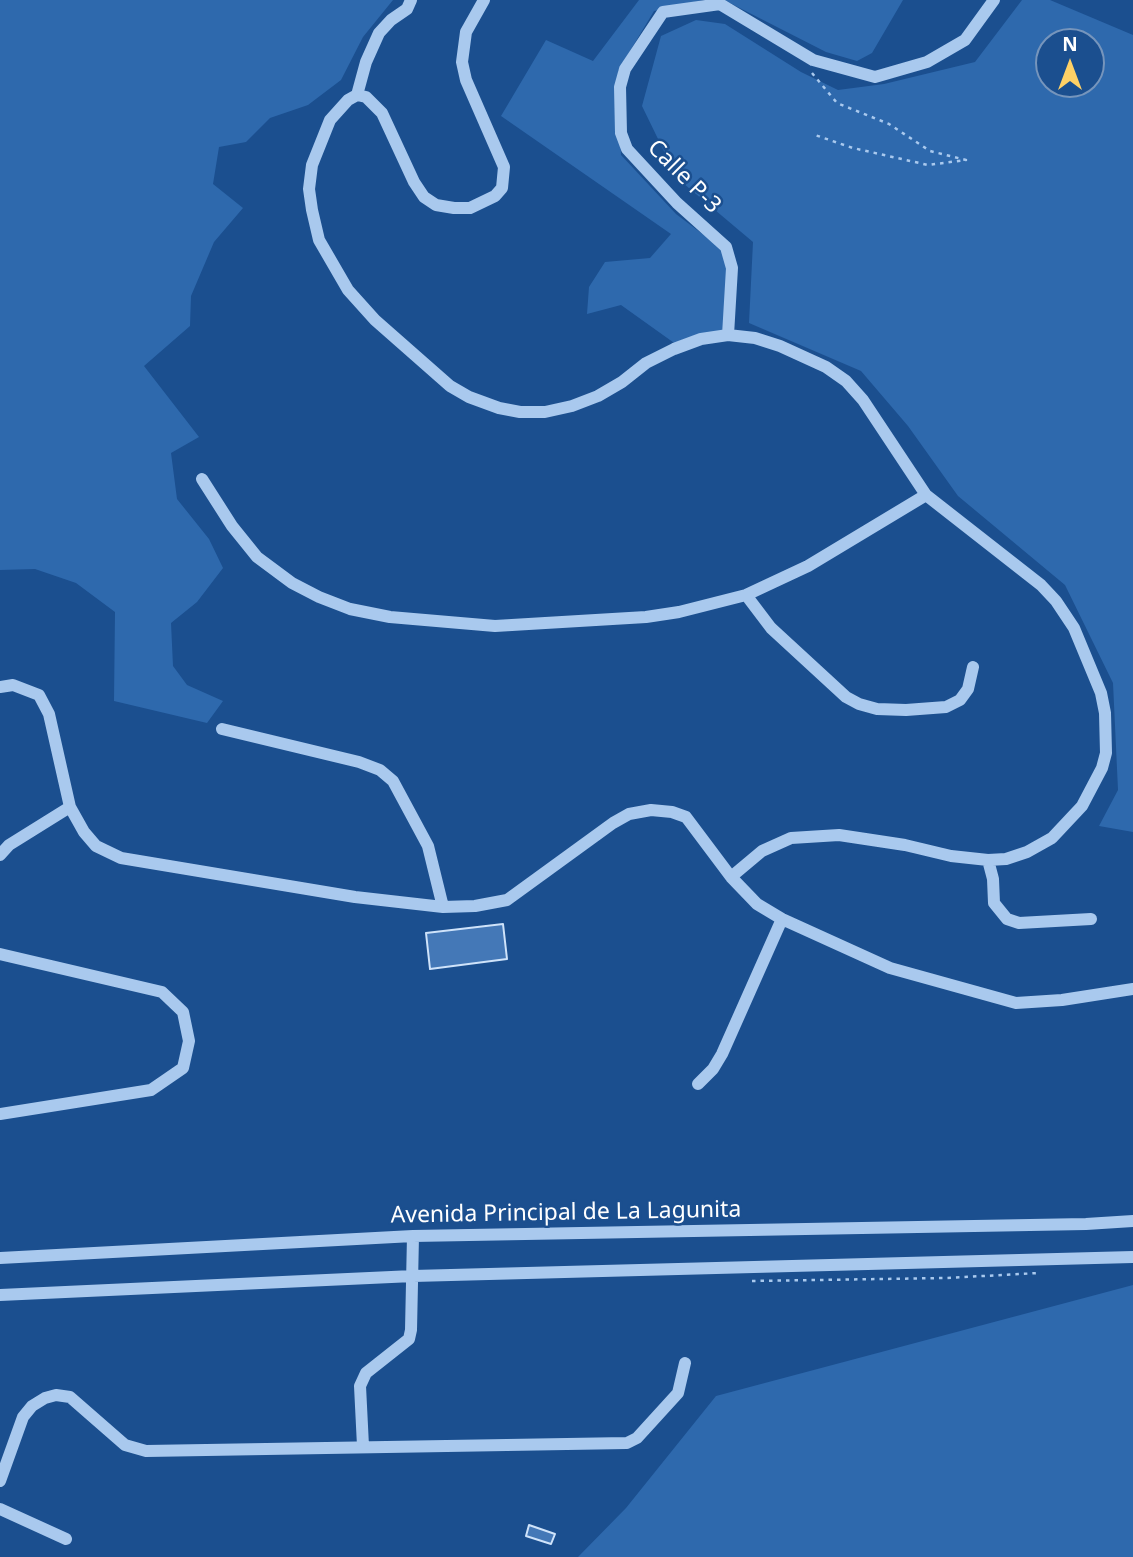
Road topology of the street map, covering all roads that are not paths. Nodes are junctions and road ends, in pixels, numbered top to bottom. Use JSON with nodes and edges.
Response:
{"nodes":[{"id":1,"x":411,"y":0,"type":"edge"},
{"id":2,"x":484,"y":0,"type":"edge"},
{"id":3,"x":994,"y":0,"type":"edge"},
{"id":4,"x":358,"y":95,"type":"junction"},
{"id":5,"x":728,"y":335,"type":"junction"},
{"id":6,"x":202,"y":479,"type":"dead end"},
{"id":7,"x":926,"y":495,"type":"junction"},
{"id":8,"x":746,"y":595,"type":"junction"},
{"id":9,"x":973,"y":667,"type":"dead end"},
{"id":10,"x":0,"y":687,"type":"edge"},
{"id":11,"x":222,"y":729,"type":"dead end"},
{"id":12,"x":70,"y":807,"type":"junction"},
{"id":13,"x":0,"y":855,"type":"edge"},
{"id":14,"x":988,"y":860,"type":"junction"},
{"id":15,"x":731,"y":877,"type":"junction"},
{"id":16,"x":443,"y":906,"type":"junction"},
{"id":17,"x":782,"y":919,"type":"junction"},
{"id":18,"x":1091,"y":919,"type":"dead end"},
{"id":19,"x":0,"y":954,"type":"edge"},
{"id":20,"x":1133,"y":989,"type":"edge"},
{"id":21,"x":698,"y":1084,"type":"dead end"},
{"id":22,"x":0,"y":1114,"type":"edge"},
{"id":23,"x":1133,"y":1221,"type":"edge"},
{"id":24,"x":413,"y":1236,"type":"junction"},
{"id":25,"x":1133,"y":1257,"type":"edge"},
{"id":26,"x":0,"y":1258,"type":"edge"},
{"id":27,"x":412,"y":1276,"type":"junction"},
{"id":28,"x":0,"y":1294,"type":"edge"},
{"id":29,"x":685,"y":1363,"type":"dead end"},
{"id":30,"x":363,"y":1446,"type":"junction"},
{"id":31,"x":0,"y":1481,"type":"edge"},
{"id":32,"x":0,"y":1509,"type":"edge"},
{"id":33,"x":66,"y":1539,"type":"dead end"}],
"edges":[{"from":1,"to":4,"type":"street"},
{"from":2,"to":4,"type":"street"},
{"from":3,"to":5,"type":"street","name":"Calle P-3"},
{"from":4,"to":5,"type":"street"},
{"from":5,"to":7,"type":"street"},
{"from":6,"to":8,"type":"street"},
{"from":7,"to":8,"type":"street"},
{"from":7,"to":14,"type":"street"},
{"from":8,"to":9,"type":"street"},
{"from":10,"to":12,"type":"street"},
{"from":11,"to":16,"type":"street"},
{"from":12,"to":13,"type":"street"},
{"from":12,"to":16,"type":"street"},
{"from":14,"to":15,"type":"street"},
{"from":14,"to":18,"type":"street"},
{"from":15,"to":16,"type":"street"},
{"from":15,"to":17,"type":"street"},
{"from":17,"to":20,"type":"street"},
{"from":17,"to":21,"type":"street"},
{"from":19,"to":22,"type":"street"},
{"from":23,"to":24,"type":"street","name":"Avenida Principal de La Lagunita"},
{"from":24,"to":26,"type":"street","name":"Avenida Principal de La Lagunita"},
{"from":24,"to":27,"type":"street"},
{"from":25,"to":27,"type":"street"},
{"from":27,"to":28,"type":"street"},
{"from":27,"to":30,"type":"street"},
{"from":29,"to":30,"type":"street"},
{"from":30,"to":31,"type":"street"},
{"from":32,"to":33,"type":"street"}]}
